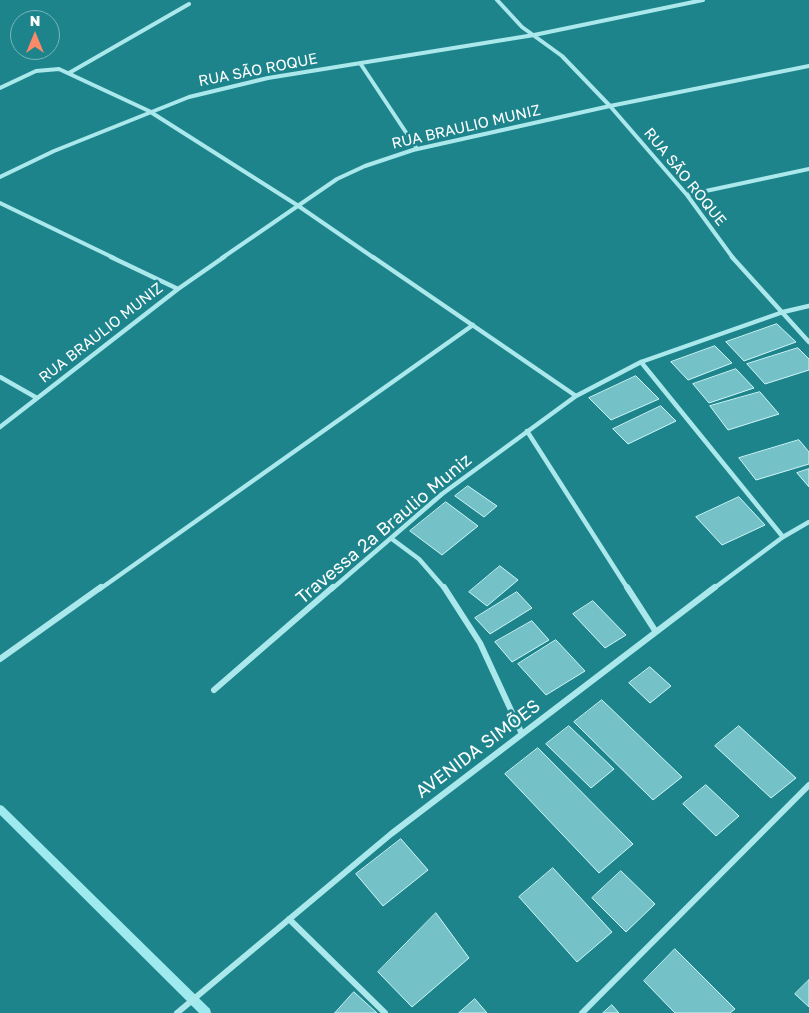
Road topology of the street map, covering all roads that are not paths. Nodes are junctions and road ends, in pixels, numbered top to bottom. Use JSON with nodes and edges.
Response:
{"nodes":[{"id":1,"x":497,"y":0,"type":"edge"},
{"id":2,"x":703,"y":0,"type":"edge"},
{"id":3,"x":189,"y":4,"type":"dead end"},
{"id":4,"x":534,"y":35,"type":"junction"},
{"id":5,"x":360,"y":63,"type":"junction"},
{"id":6,"x":809,"y":66,"type":"edge"},
{"id":7,"x":69,"y":73,"type":"junction"},
{"id":8,"x":0,"y":88,"type":"edge"},
{"id":9,"x":610,"y":106,"type":"junction"},
{"id":10,"x":149,"y":111,"type":"junction"},
{"id":11,"x":417,"y":149,"type":"junction"},
{"id":12,"x":809,"y":169,"type":"edge"},
{"id":13,"x":0,"y":177,"type":"edge"},
{"id":14,"x":687,"y":195,"type":"junction"},
{"id":15,"x":0,"y":203,"type":"edge"},
{"id":16,"x":297,"y":205,"type":"junction"},
{"id":17,"x":178,"y":289,"type":"junction"},
{"id":18,"x":809,"y":306,"type":"edge"},
{"id":19,"x":783,"y":312,"type":"junction"},
{"id":20,"x":473,"y":324,"type":"junction"},
{"id":21,"x":809,"y":342,"type":"edge"},
{"id":22,"x":641,"y":362,"type":"junction"},
{"id":23,"x":0,"y":377,"type":"edge"},
{"id":24,"x":576,"y":396,"type":"junction"},
{"id":25,"x":37,"y":398,"type":"junction"},
{"id":26,"x":0,"y":427,"type":"edge"},
{"id":27,"x":527,"y":432,"type":"junction"},
{"id":28,"x":809,"y":522,"type":"edge"},
{"id":29,"x":783,"y":537,"type":"junction"},
{"id":30,"x":392,"y":539,"type":"junction"},
{"id":31,"x":656,"y":632,"type":"junction"},
{"id":32,"x":0,"y":659,"type":"edge"},
{"id":33,"x":214,"y":690,"type":"dead end"},
{"id":34,"x":522,"y":734,"type":"junction"},
{"id":35,"x":809,"y":785,"type":"edge"},
{"id":36,"x":289,"y":919,"type":"junction"},
{"id":37,"x":177,"y":1013,"type":"edge"},
{"id":38,"x":385,"y":1013,"type":"edge"},
{"id":39,"x":582,"y":1013,"type":"edge"}],
"edges":[{"from":1,"to":4,"type":"street","name":"RUA SÃO ROQUE"},
{"from":2,"to":4,"type":"street","name":"RUA SÃO ROQUE"},
{"from":3,"to":7,"type":"street"},
{"from":4,"to":5,"type":"street","name":"RUA SÃO ROQUE"},
{"from":4,"to":9,"type":"street","name":"RUA SÃO ROQUE"},
{"from":5,"to":10,"type":"street","name":"RUA SÃO ROQUE"},
{"from":5,"to":11,"type":"street"},
{"from":6,"to":9,"type":"street","name":"RUA BRAULIO MUNIZ"},
{"from":7,"to":8,"type":"street"},
{"from":7,"to":10,"type":"street"},
{"from":9,"to":11,"type":"street","name":"RUA BRAULIO MUNIZ"},
{"from":9,"to":14,"type":"street","name":"RUA SÃO ROQUE"},
{"from":10,"to":13,"type":"street","name":"RUA SÃO ROQUE"},
{"from":10,"to":16,"type":"street"},
{"from":11,"to":16,"type":"street","name":"RUA BRAULIO MUNIZ"},
{"from":12,"to":14,"type":"street"},
{"from":14,"to":19,"type":"street","name":"RUA SÃO ROQUE"},
{"from":15,"to":17,"type":"street"},
{"from":16,"to":17,"type":"street","name":"RUA BRAULIO MUNIZ"},
{"from":16,"to":20,"type":"street"},
{"from":17,"to":25,"type":"street","name":"RUA BRAULIO MUNIZ"},
{"from":18,"to":19,"type":"street","name":"Travessa 2ª Braulio Muniz"},
{"from":19,"to":21,"type":"street","name":"RUA SÃO ROQUE"},
{"from":19,"to":22,"type":"street","name":"Travessa 2ª Braulio Muniz"},
{"from":20,"to":24,"type":"street"},
{"from":20,"to":32,"type":"street"},
{"from":22,"to":24,"type":"street","name":"Travessa 2ª Braulio Muniz"},
{"from":22,"to":29,"type":"street"},
{"from":23,"to":25,"type":"street"},
{"from":24,"to":27,"type":"street","name":"Travessa 2ª Braulio Muniz"},
{"from":25,"to":26,"type":"street","name":"RUA BRAULIO MUNIZ"},
{"from":27,"to":30,"type":"street","name":"Travessa 2ª Braulio Muniz"},
{"from":27,"to":31,"type":"street"},
{"from":28,"to":29,"type":"street","name":"AVENIDA SIMÕES"},
{"from":29,"to":31,"type":"street","name":"AVENIDA SIMÕES"},
{"from":30,"to":33,"type":"street","name":"Travessa 2ª Braulio Muniz"},
{"from":30,"to":34,"type":"street"},
{"from":31,"to":34,"type":"street","name":"AVENIDA SIMÕES"},
{"from":34,"to":36,"type":"street","name":"AVENIDA SIMÕES"},
{"from":35,"to":39,"type":"street"},
{"from":36,"to":37,"type":"street","name":"AVENIDA SIMÕES"},
{"from":36,"to":38,"type":"street"}]}
